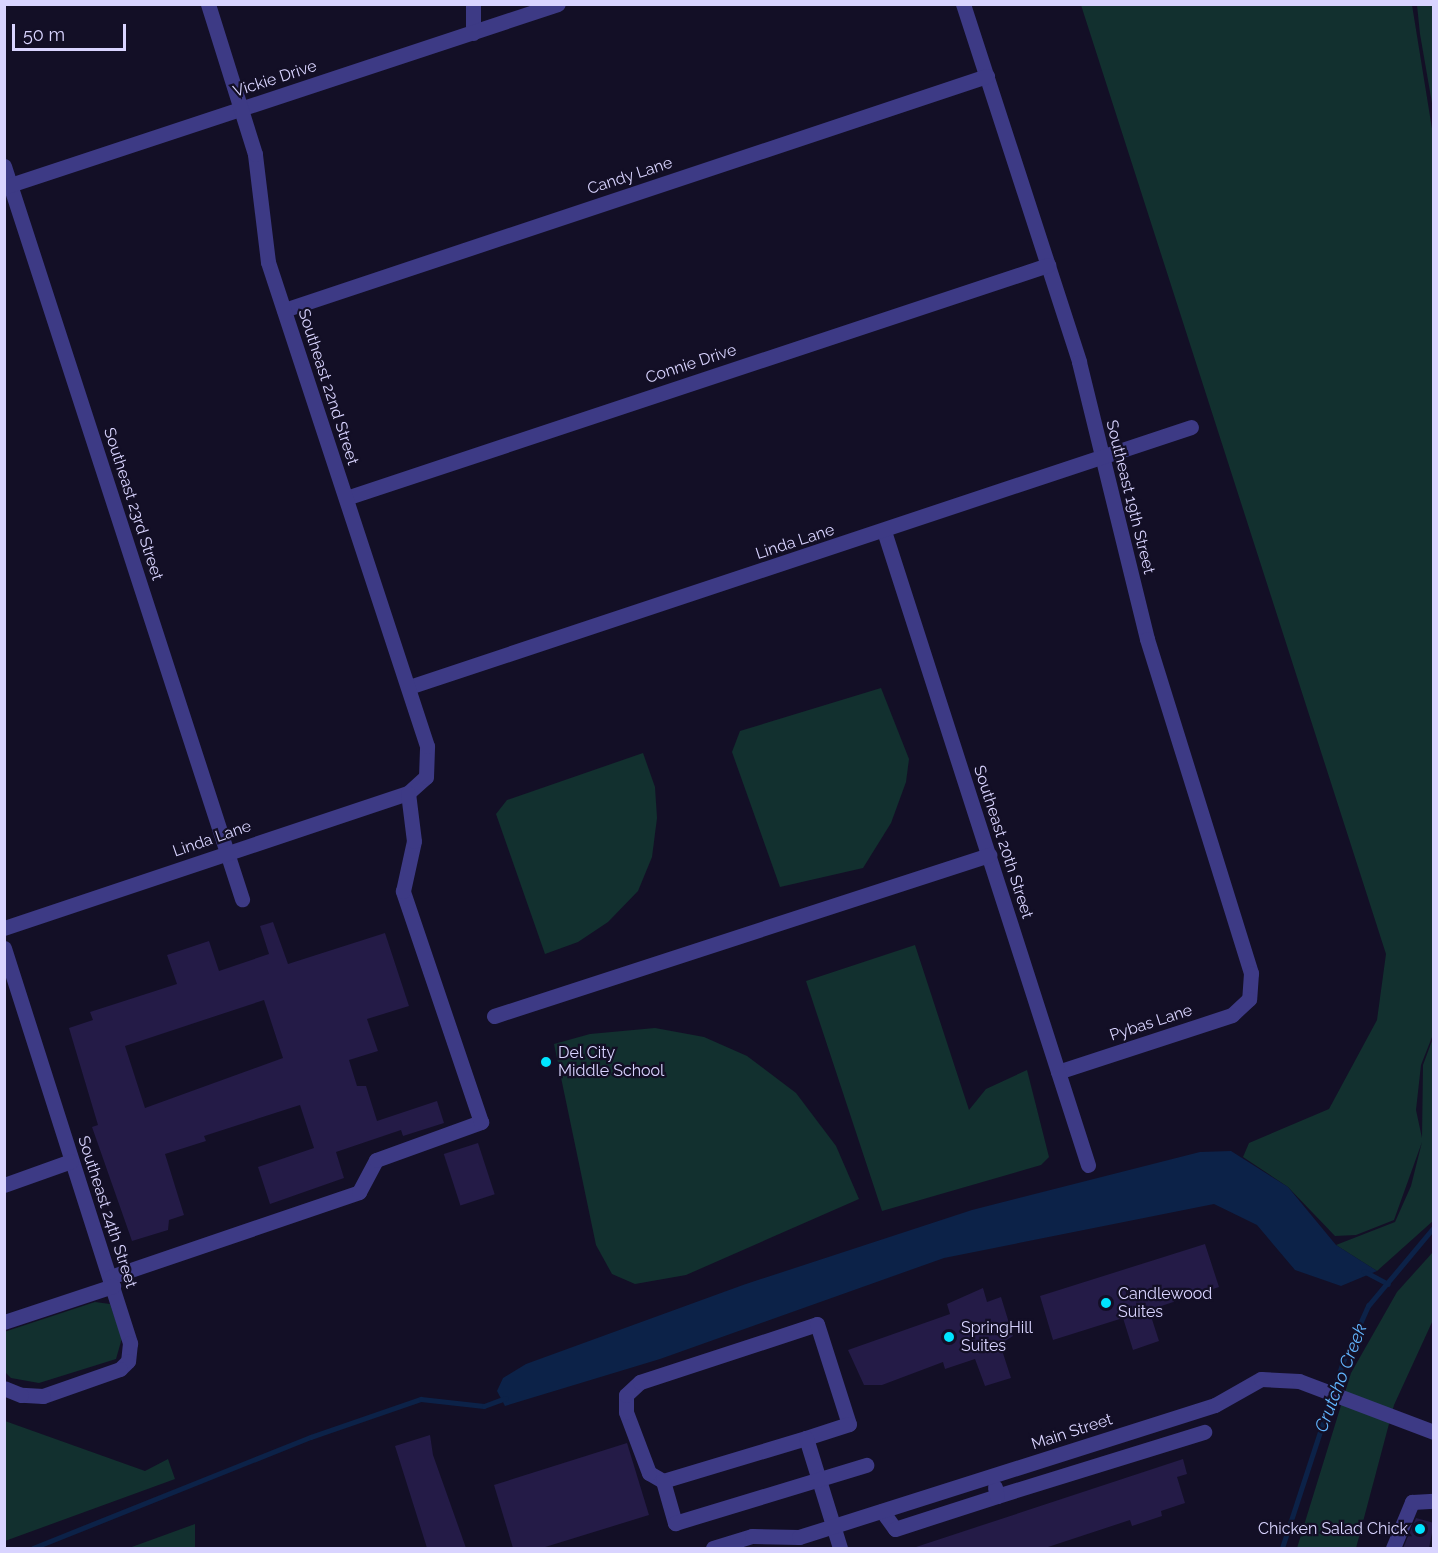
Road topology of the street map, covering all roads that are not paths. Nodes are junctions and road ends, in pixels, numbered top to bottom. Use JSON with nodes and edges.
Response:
{"nodes":[{"id":1,"x":208,"y":4,"type":"edge"},
{"id":2,"x":473,"y":4,"type":"edge"},
{"id":3,"x":558,"y":4,"type":"edge"},
{"id":4,"x":963,"y":4,"type":"edge"},
{"id":5,"x":473,"y":33,"type":"junction"},
{"id":6,"x":987,"y":76,"type":"junction"},
{"id":7,"x":242,"y":109,"type":"junction"},
{"id":8,"x":4,"y":166,"type":"edge"},
{"id":9,"x":8,"y":186,"type":"edge"},
{"id":10,"x":1048,"y":265,"type":"junction"},
{"id":11,"x":284,"y":310,"type":"junction"},
{"id":12,"x":1191,"y":427,"type":"dead end"},
{"id":13,"x":1102,"y":457,"type":"junction"},
{"id":14,"x":346,"y":498,"type":"junction"},
{"id":15,"x":884,"y":531,"type":"junction"},
{"id":16,"x":409,"y":687,"type":"junction"},
{"id":17,"x":426,"y":777,"type":"joint"},
{"id":18,"x":408,"y":793,"type":"junction"},
{"id":19,"x":227,"y":853,"type":"junction"},
{"id":20,"x":988,"y":855,"type":"junction"},
{"id":21,"x":242,"y":899,"type":"dead end"},
{"id":22,"x":4,"y":928,"type":"edge"},
{"id":23,"x":4,"y":948,"type":"edge"},
{"id":24,"x":1249,"y":999,"type":"joint"},
{"id":25,"x":494,"y":1016,"type":"dead end"},
{"id":26,"x":1058,"y":1072,"type":"junction"},
{"id":27,"x":71,"y":1161,"type":"junction"},
{"id":28,"x":1088,"y":1165,"type":"dead end"},
{"id":29,"x":4,"y":1185,"type":"edge"},
{"id":30,"x":111,"y":1281,"type":"junction"},
{"id":31,"x":4,"y":1322,"type":"edge"},
{"id":32,"x":4,"y":1388,"type":"edge"},
{"id":33,"x":1204,"y":1432,"type":"dead end"},
{"id":34,"x":1434,"y":1432,"type":"edge"},
{"id":35,"x":806,"y":1438,"type":"junction"},
{"id":36,"x":866,"y":1465,"type":"dead end"},
{"id":37,"x":992,"y":1476,"type":"junction"},
{"id":38,"x":819,"y":1479,"type":"junction"},
{"id":39,"x":663,"y":1481,"type":"junction"},
{"id":40,"x":997,"y":1496,"type":"junction"},
{"id":41,"x":1434,"y":1501,"type":"edge"},
{"id":42,"x":882,"y":1510,"type":"junction"},
{"id":43,"x":833,"y":1526,"type":"junction"},
{"id":44,"x":712,"y":1548,"type":"edge"},
{"id":45,"x":840,"y":1548,"type":"edge"},
{"id":46,"x":1393,"y":1548,"type":"edge"}],
"edges":[{"from":1,"to":7,"type":"street","name":"Southeast 22nd Street"},
{"from":2,"to":5,"type":"street"},
{"from":3,"to":5,"type":"street","name":"Vickie Drive"},
{"from":4,"to":6,"type":"street","name":"Southeast 19th Street"},
{"from":5,"to":7,"type":"street","name":"Vickie Drive"},
{"from":6,"to":10,"type":"street","name":"Southeast 19th Street"},
{"from":6,"to":11,"type":"street","name":"Candy Lane"},
{"from":7,"to":9,"type":"street","name":"Vickie Drive"},
{"from":7,"to":11,"type":"street","name":"Southeast 22nd Street"},
{"from":8,"to":9,"type":"street","name":"Southeast 23rd Street"},
{"from":9,"to":19,"type":"street","name":"Southeast 23rd Street"},
{"from":10,"to":13,"type":"street","name":"Southeast 19th Street"},
{"from":10,"to":14,"type":"street","name":"Connie Drive"},
{"from":11,"to":14,"type":"street","name":"Southeast 22nd Street"},
{"from":12,"to":13,"type":"street","name":"Linda Lane"},
{"from":13,"to":15,"type":"street","name":"Linda Lane"},
{"from":13,"to":24,"type":"street","name":"Southeast 19th Street"},
{"from":14,"to":16,"type":"street","name":"Southeast 22nd Street"},
{"from":15,"to":16,"type":"street","name":"Linda Lane"},
{"from":15,"to":20,"type":"street","name":"Southeast 20th Street"},
{"from":16,"to":17,"type":"street","name":"Southeast 22nd Street"},
{"from":17,"to":18,"type":"street","name":"Linda Lane"},
{"from":18,"to":19,"type":"street","name":"Linda Lane"},
{"from":18,"to":30,"type":"street"},
{"from":19,"to":21,"type":"street","name":"Southeast 23rd Street"},
{"from":19,"to":22,"type":"street","name":"Linda Lane"},
{"from":20,"to":25,"type":"street"},
{"from":20,"to":26,"type":"street","name":"Southeast 20th Street"},
{"from":23,"to":27,"type":"street","name":"Southeast 24th Street"},
{"from":24,"to":26,"type":"street","name":"Pybas Lane"},
{"from":26,"to":28,"type":"street","name":"Southeast 20th Street"},
{"from":27,"to":29,"type":"street"},
{"from":27,"to":30,"type":"street","name":"Southeast 24th Street"},
{"from":30,"to":31,"type":"street"},
{"from":30,"to":32,"type":"street","name":"Southeast 24th Street"},
{"from":33,"to":40,"type":"street"},
{"from":34,"to":37,"type":"street","name":"Main Street"},
{"from":35,"to":38,"type":"street"},
{"from":35,"to":39,"type":"street"},
{"from":35,"to":39,"type":"street"},
{"from":36,"to":38,"type":"street"},
{"from":37,"to":40,"type":"street"},
{"from":37,"to":42,"type":"street","name":"Main Street"},
{"from":38,"to":39,"type":"street"},
{"from":38,"to":43,"type":"street"},
{"from":40,"to":42,"type":"street"},
{"from":41,"to":46,"type":"street"},
{"from":42,"to":43,"type":"street","name":"Main Street"},
{"from":43,"to":44,"type":"street","name":"Main Street"},
{"from":43,"to":45,"type":"street"}]}
